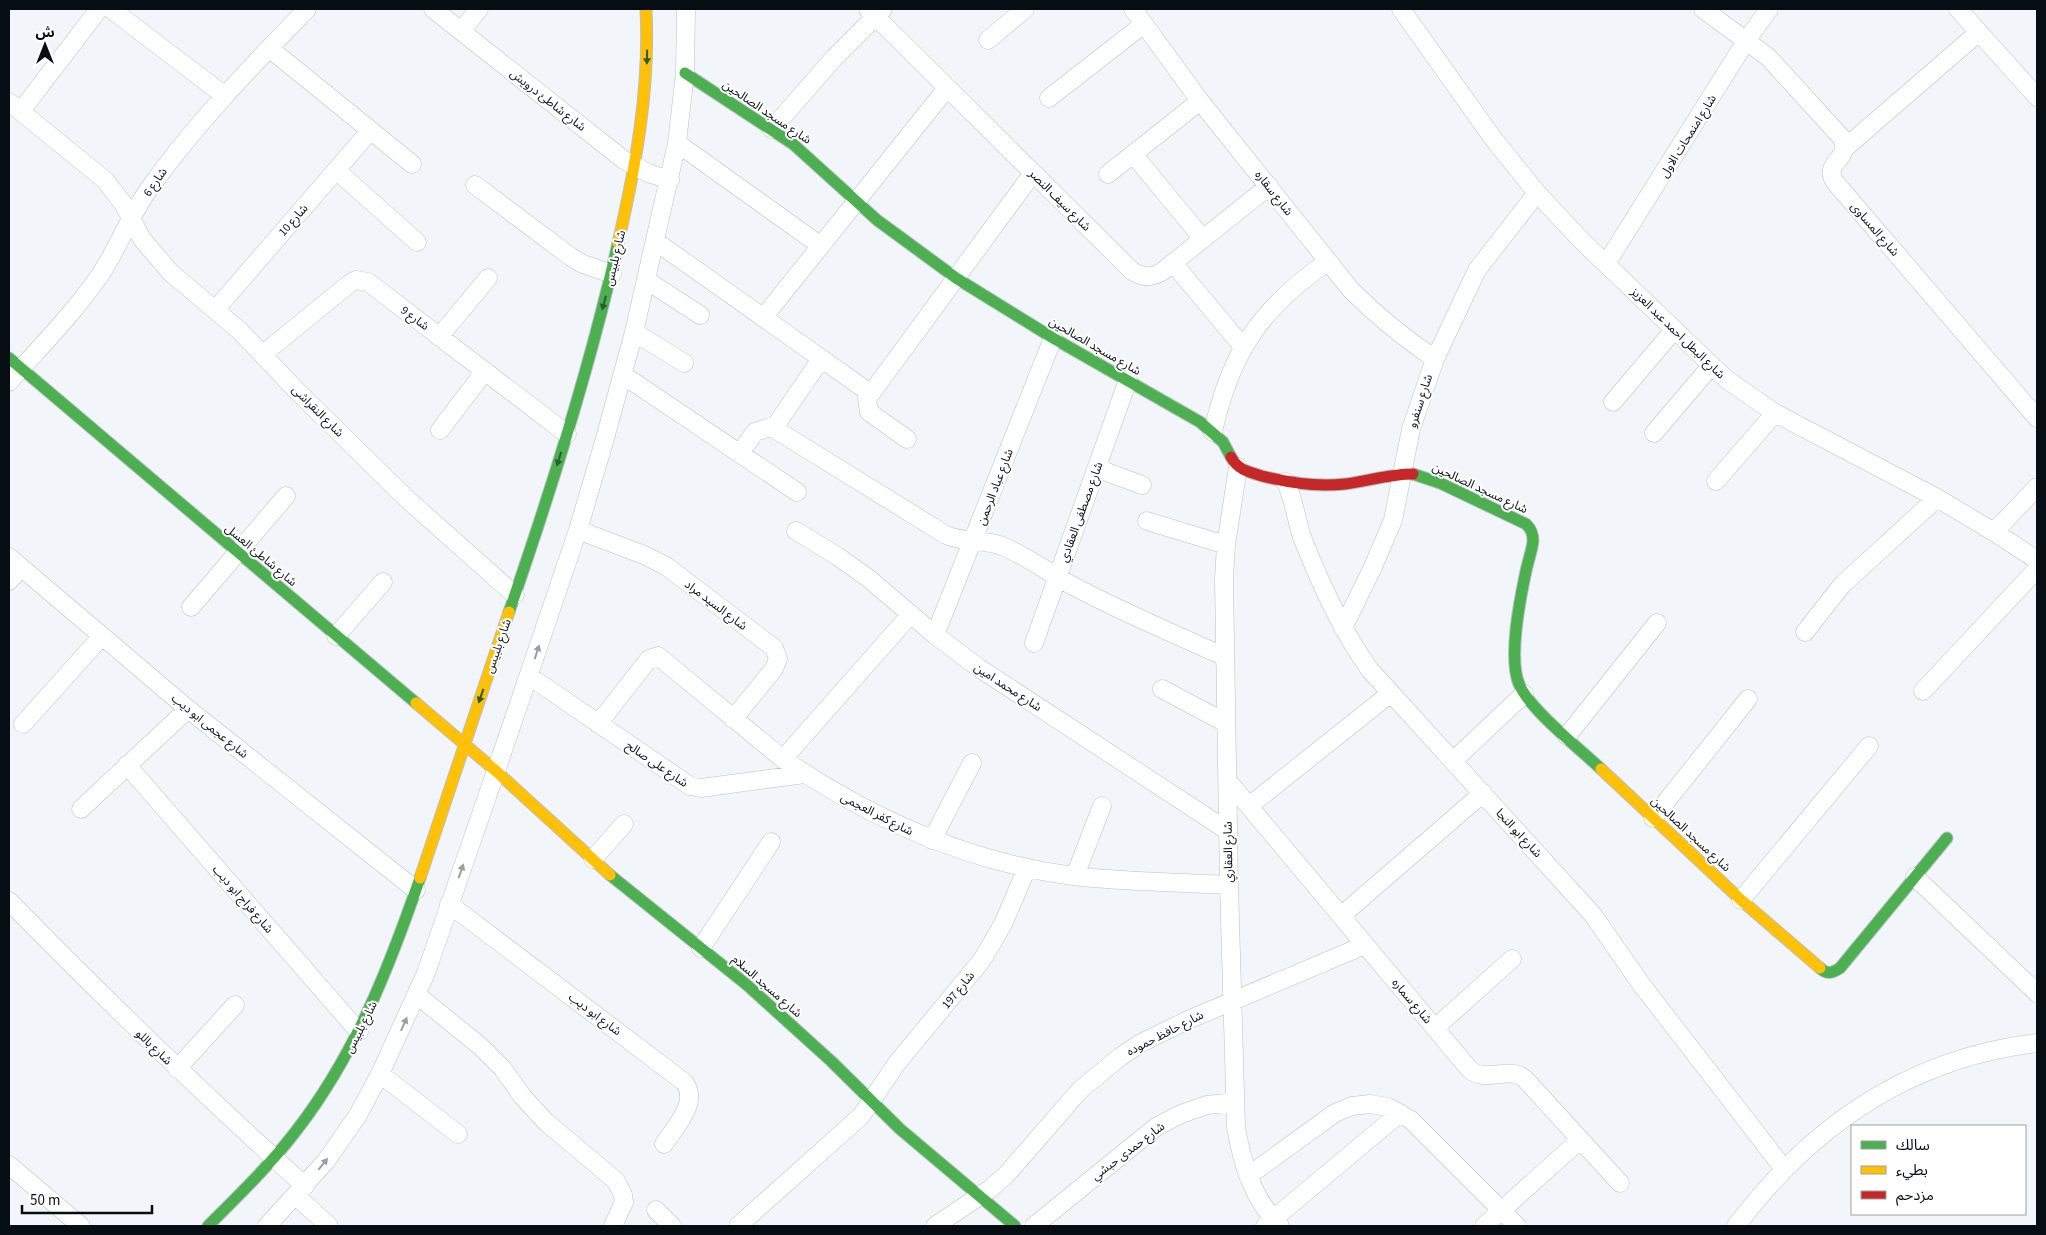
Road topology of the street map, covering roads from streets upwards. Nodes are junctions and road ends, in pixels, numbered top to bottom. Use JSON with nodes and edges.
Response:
{"nodes":[{"id":1,"x":99,"y":9,"type":"edge"},
{"id":2,"x":111,"y":9,"type":"edge"},
{"id":3,"x":307,"y":9,"type":"edge"},
{"id":4,"x":433,"y":9,"type":"edge"},
{"id":5,"x":479,"y":9,"type":"edge"},
{"id":6,"x":646,"y":9,"type":"edge"},
{"id":7,"x":686,"y":9,"type":"edge"},
{"id":8,"x":1024,"y":9,"type":"edge"},
{"id":9,"x":1132,"y":9,"type":"edge"},
{"id":10,"x":1401,"y":9,"type":"edge"},
{"id":11,"x":1703,"y":9,"type":"edge"},
{"id":12,"x":1769,"y":9,"type":"edge"},
{"id":13,"x":1958,"y":9,"type":"edge"},
{"id":14,"x":875,"y":11,"type":"edge"},
{"id":15,"x":1144,"y":24,"type":"junction"},
{"id":16,"x":461,"y":31,"type":"junction"},
{"id":17,"x":1979,"y":32,"type":"junction"},
{"id":18,"x":988,"y":40,"type":"dead end"},
{"id":19,"x":1746,"y":41,"type":"junction"},
{"id":20,"x":269,"y":48,"type":"junction"},
{"id":21,"x":685,"y":74,"type":"junction"},
{"id":22,"x":947,"y":88,"type":"junction"},
{"id":23,"x":225,"y":96,"type":"junction"},
{"id":24,"x":2037,"y":97,"type":"edge"},
{"id":25,"x":1049,"y":98,"type":"dead end"},
{"id":26,"x":1200,"y":101,"type":"junction"},
{"id":27,"x":15,"y":106,"type":"edge"},
{"id":28,"x":772,"y":129,"type":"junction"},
{"id":29,"x":370,"y":131,"type":"junction"},
{"id":30,"x":678,"y":143,"type":"junction"},
{"id":31,"x":1845,"y":148,"type":"junction"},
{"id":32,"x":1133,"y":154,"type":"junction"},
{"id":33,"x":412,"y":164,"type":"dead end"},
{"id":34,"x":635,"y":168,"type":"junction"},
{"id":35,"x":336,"y":170,"type":"junction"},
{"id":36,"x":1033,"y":173,"type":"junction"},
{"id":37,"x":1108,"y":174,"type":"dead end"},
{"id":38,"x":670,"y":180,"type":"junction"},
{"id":39,"x":475,"y":184,"type":"dead end"},
{"id":40,"x":1270,"y":186,"type":"junction"},
{"id":41,"x":1537,"y":193,"type":"junction"},
{"id":42,"x":856,"y":201,"type":"junction"},
{"id":43,"x":131,"y":219,"type":"junction"},
{"id":44,"x":1203,"y":239,"type":"junction"},
{"id":45,"x":655,"y":241,"type":"junction"},
{"id":46,"x":417,"y":242,"type":"dead end"},
{"id":47,"x":821,"y":246,"type":"junction"},
{"id":48,"x":1327,"y":262,"type":"junction"},
{"id":49,"x":1173,"y":263,"type":"junction"},
{"id":50,"x":1606,"y":264,"type":"junction"},
{"id":51,"x":612,"y":274,"type":"junction"},
{"id":52,"x":488,"y":278,"type":"dead end"},
{"id":53,"x":956,"y":278,"type":"junction"},
{"id":54,"x":646,"y":280,"type":"junction"},
{"id":55,"x":216,"y":309,"type":"junction"},
{"id":56,"x":700,"y":315,"type":"dead end"},
{"id":57,"x":763,"y":318,"type":"junction"},
{"id":58,"x":1674,"y":330,"type":"junction"},
{"id":59,"x":634,"y":332,"type":"junction"},
{"id":60,"x":439,"y":336,"type":"junction"},
{"id":61,"x":1053,"y":338,"type":"junction"},
{"id":62,"x":1243,"y":347,"type":"junction"},
{"id":63,"x":263,"y":354,"type":"junction"},
{"id":64,"x":821,"y":359,"type":"junction"},
{"id":65,"x":1435,"y":359,"type":"junction"},
{"id":66,"x":684,"y":363,"type":"dead end"},
{"id":67,"x":15,"y":364,"type":"edge"},
{"id":68,"x":1711,"y":366,"type":"junction"},
{"id":69,"x":485,"y":371,"type":"junction"},
{"id":70,"x":623,"y":375,"type":"junction"},
{"id":71,"x":1128,"y":380,"type":"junction"},
{"id":72,"x":9,"y":382,"type":"edge"},
{"id":73,"x":870,"y":393,"type":"junction"},
{"id":74,"x":1613,"y":402,"type":"dead end"},
{"id":75,"x":1775,"y":413,"type":"junction"},
{"id":76,"x":2037,"y":418,"type":"edge"},
{"id":77,"x":772,"y":428,"type":"junction"},
{"id":78,"x":440,"y":430,"type":"dead end"},
{"id":79,"x":1213,"y":432,"type":"junction"},
{"id":80,"x":1654,"y":433,"type":"dead end"},
{"id":81,"x":567,"y":434,"type":"junction"},
{"id":82,"x":907,"y":439,"type":"dead end"},
{"id":83,"x":740,"y":453,"type":"junction"},
{"id":84,"x":1238,"y":467,"type":"junction"},
{"id":85,"x":1096,"y":468,"type":"junction"},
{"id":86,"x":1402,"y":474,"type":"junction"},
{"id":87,"x":1716,"y":481,"type":"dead end"},
{"id":88,"x":1285,"y":482,"type":"junction"},
{"id":89,"x":1142,"y":485,"type":"dead end"},
{"id":90,"x":2037,"y":488,"type":"edge"},
{"id":91,"x":797,"y":492,"type":"dead end"},
{"id":92,"x":286,"y":496,"type":"dead end"},
{"id":93,"x":1936,"y":498,"type":"junction"},
{"id":94,"x":1147,"y":521,"type":"dead end"},
{"id":95,"x":578,"y":530,"type":"junction"},
{"id":96,"x":796,"y":531,"type":"dead end"},
{"id":97,"x":1994,"y":532,"type":"junction"},
{"id":98,"x":974,"y":541,"type":"junction"},
{"id":99,"x":1226,"y":545,"type":"junction"},
{"id":100,"x":238,"y":552,"type":"junction"},
{"id":101,"x":2037,"y":560,"type":"edge"},
{"id":102,"x":15,"y":562,"type":"edge"},
{"id":103,"x":2037,"y":569,"type":"edge"},
{"id":104,"x":1058,"y":577,"type":"junction"},
{"id":105,"x":9,"y":581,"type":"edge"},
{"id":106,"x":383,"y":582,"type":"dead end"},
{"id":107,"x":515,"y":595,"type":"junction"},
{"id":108,"x":191,"y":607,"type":"dead end"},
{"id":109,"x":911,"y":614,"type":"junction"},
{"id":110,"x":1657,"y":623,"type":"dead end"},
{"id":111,"x":1343,"y":628,"type":"junction"},
{"id":112,"x":1805,"y":632,"type":"dead end"},
{"id":113,"x":935,"y":635,"type":"junction"},
{"id":114,"x":102,"y":636,"type":"junction"},
{"id":115,"x":336,"y":636,"type":"junction"},
{"id":116,"x":1034,"y":643,"type":"dead end"},
{"id":117,"x":1225,"y":657,"type":"junction"},
{"id":118,"x":529,"y":676,"type":"junction"},
{"id":119,"x":1162,"y":688,"type":"dead end"},
{"id":120,"x":1923,"y":691,"type":"dead end"},
{"id":121,"x":1390,"y":693,"type":"junction"},
{"id":122,"x":1524,"y":694,"type":"junction"},
{"id":123,"x":1748,"y":699,"type":"dead end"},
{"id":124,"x":188,"y":709,"type":"junction"},
{"id":125,"x":733,"y":719,"type":"junction"},
{"id":126,"x":1226,"y":723,"type":"junction"},
{"id":127,"x":23,"y":724,"type":"dead end"},
{"id":128,"x":598,"y":724,"type":"junction"},
{"id":129,"x":1567,"y":736,"type":"junction"},
{"id":130,"x":464,"y":744,"type":"junction"},
{"id":131,"x":1869,"y":746,"type":"dead end"},
{"id":132,"x":783,"y":759,"type":"junction"},
{"id":133,"x":1453,"y":761,"type":"junction"},
{"id":134,"x":972,"y":763,"type":"dead end"},
{"id":135,"x":127,"y":765,"type":"junction"},
{"id":136,"x":496,"y":772,"type":"junction"},
{"id":137,"x":805,"y":774,"type":"junction"},
{"id":138,"x":1227,"y":780,"type":"junction"},
{"id":139,"x":1483,"y":793,"type":"junction"},
{"id":140,"x":1102,"y":806,"type":"dead end"},
{"id":141,"x":1249,"y":806,"type":"junction"},
{"id":142,"x":80,"y":809,"type":"dead end"},
{"id":143,"x":1653,"y":818,"type":"junction"},
{"id":144,"x":624,"y":824,"type":"dead end"},
{"id":145,"x":1228,"y":831,"type":"junction"},
{"id":146,"x":1947,"y":838,"type":"dead end"},
{"id":147,"x":932,"y":840,"type":"junction"},
{"id":148,"x":771,"y":842,"type":"dead end"},
{"id":149,"x":592,"y":859,"type":"junction"},
{"id":150,"x":1027,"y":868,"type":"junction"},
{"id":151,"x":1075,"y":876,"type":"junction"},
{"id":152,"x":1915,"y":877,"type":"junction"},
{"id":153,"x":1229,"y":885,"type":"junction"},
{"id":154,"x":416,"y":890,"type":"junction"},
{"id":155,"x":1741,"y":900,"type":"junction"},
{"id":156,"x":9,"y":901,"type":"edge"},
{"id":157,"x":450,"y":904,"type":"junction"},
{"id":158,"x":1341,"y":916,"type":"junction"},
{"id":159,"x":1365,"y":945,"type":"junction"},
{"id":160,"x":702,"y":948,"type":"junction"},
{"id":161,"x":1512,"y":959,"type":"dead end"},
{"id":162,"x":2037,"y":993,"type":"edge"},
{"id":163,"x":417,"y":994,"type":"junction"},
{"id":164,"x":1231,"y":1002,"type":"junction"},
{"id":165,"x":234,"y":1005,"type":"dead end"},
{"id":166,"x":1435,"y":1028,"type":"junction"},
{"id":167,"x":359,"y":1032,"type":"junction"},
{"id":168,"x":2037,"y":1043,"type":"edge"},
{"id":169,"x":177,"y":1069,"type":"junction"},
{"id":170,"x":380,"y":1074,"type":"junction"},
{"id":171,"x":872,"y":1102,"type":"junction"},
{"id":172,"x":1235,"y":1102,"type":"junction"},
{"id":173,"x":1400,"y":1113,"type":"junction"},
{"id":174,"x":458,"y":1134,"type":"dead end"},
{"id":175,"x":1580,"y":1140,"type":"junction"},
{"id":176,"x":664,"y":1144,"type":"dead end"},
{"id":177,"x":274,"y":1158,"type":"junction"},
{"id":178,"x":9,"y":1166,"type":"edge"},
{"id":179,"x":1784,"y":1169,"type":"junction"},
{"id":180,"x":1248,"y":1176,"type":"junction"},
{"id":181,"x":1620,"y":1183,"type":"dead end"},
{"id":182,"x":300,"y":1191,"type":"junction"},
{"id":183,"x":980,"y":1195,"type":"junction"},
{"id":184,"x":656,"y":1210,"type":"dead end"},
{"id":185,"x":1502,"y":1211,"type":"junction"},
{"id":186,"x":1273,"y":1224,"type":"edge"},
{"id":187,"x":82,"y":1226,"type":"edge"},
{"id":188,"x":208,"y":1226,"type":"edge"},
{"id":189,"x":267,"y":1226,"type":"edge"},
{"id":190,"x":329,"y":1226,"type":"edge"},
{"id":191,"x":613,"y":1226,"type":"edge"},
{"id":192,"x":672,"y":1226,"type":"edge"},
{"id":193,"x":738,"y":1226,"type":"edge"},
{"id":194,"x":935,"y":1226,"type":"edge"},
{"id":195,"x":1015,"y":1226,"type":"edge"},
{"id":196,"x":1034,"y":1226,"type":"edge"},
{"id":197,"x":1484,"y":1226,"type":"edge"},
{"id":198,"x":1517,"y":1226,"type":"edge"},
{"id":199,"x":1736,"y":1226,"type":"edge"}],
"edges":[{"from":1,"to":27,"type":"street"},
{"from":2,"to":23,"type":"street"},
{"from":3,"to":20,"type":"street","name":"شارع 6"},
{"from":4,"to":16,"type":"street","name":"شارع شاطئ درويش"},
{"from":5,"to":16,"type":"street"},
{"from":6,"to":34,"type":"street","name":"شارع بلبيس","one_way":true},
{"from":7,"to":21,"type":"street"},
{"from":8,"to":18,"type":"street"},
{"from":9,"to":15,"type":"street","name":"شارع سقاره"},
{"from":10,"to":41,"type":"street","name":"شارع البطل احمد عبد العزيز"},
{"from":11,"to":19,"type":"street"},
{"from":12,"to":19,"type":"street","name":"شارع امنمحات الاول"},
{"from":13,"to":17,"type":"street"},
{"from":14,"to":22,"type":"street","name":"شارع سيف النصر"},
{"from":14,"to":28,"type":"street"},
{"from":15,"to":25,"type":"street"},
{"from":15,"to":26,"type":"street","name":"شارع سقاره"},
{"from":16,"to":34,"type":"street","name":"شارع شاطئ درويش"},
{"from":17,"to":24,"type":"street"},
{"from":17,"to":31,"type":"street","name":"شارع المساوى"},
{"from":19,"to":31,"type":"street"},
{"from":19,"to":50,"type":"street","name":"شارع امنمحات الاول"},
{"from":20,"to":23,"type":"street","name":"شارع 6"},
{"from":20,"to":29,"type":"street"},
{"from":21,"to":28,"type":"street","name":"شارع مسجد الصالحين"},
{"from":21,"to":30,"type":"street"},
{"from":22,"to":36,"type":"street","name":"شارع سيف النصر"},
{"from":22,"to":42,"type":"street"},
{"from":23,"to":43,"type":"street","name":"شارع 6"},
{"from":26,"to":32,"type":"street"},
{"from":26,"to":40,"type":"street","name":"شارع سقاره"},
{"from":27,"to":43,"type":"street","name":"شارع النقراشى"},
{"from":28,"to":42,"type":"street","name":"شارع مسجد الصالحين"},
{"from":29,"to":33,"type":"street"},
{"from":29,"to":35,"type":"street","name":"شارع 10"},
{"from":30,"to":38,"type":"street"},
{"from":30,"to":47,"type":"street"},
{"from":31,"to":76,"type":"street","name":"شارع المساوى"},
{"from":32,"to":37,"type":"street"},
{"from":32,"to":44,"type":"street"},
{"from":34,"to":38,"type":"street","name":"شارع شاطئ درويش"},
{"from":34,"to":51,"type":"street","name":"شارع بلبيس"},
{"from":35,"to":46,"type":"street"},
{"from":35,"to":55,"type":"street","name":"شارع 10"},
{"from":36,"to":49,"type":"street","name":"شارع سيف النصر"},
{"from":36,"to":53,"type":"street"},
{"from":38,"to":45,"type":"street"},
{"from":39,"to":51,"type":"street"},
{"from":40,"to":44,"type":"street","name":"شارع سيف النصر"},
{"from":40,"to":48,"type":"street","name":"شارع سقاره"},
{"from":41,"to":50,"type":"street","name":"شارع البطل احمد عبد العزيز"},
{"from":41,"to":65,"type":"street","name":"شارع سنفرو"},
{"from":42,"to":47,"type":"street"},
{"from":42,"to":53,"type":"street","name":"شارع مسجد الصالحين"},
{"from":43,"to":55,"type":"street","name":"شارع النقراشى"},
{"from":43,"to":67,"type":"street","name":"شارع 6"},
{"from":44,"to":49,"type":"street","name":"شارع سيف النصر"},
{"from":45,"to":54,"type":"street"},
{"from":45,"to":57,"type":"street"},
{"from":47,"to":57,"type":"street"},
{"from":48,"to":62,"type":"street"},
{"from":48,"to":65,"type":"street","name":"شارع سقاره"},
{"from":49,"to":62,"type":"street"},
{"from":50,"to":58,"type":"street","name":"شارع البطل احمد عبد العزيز"},
{"from":51,"to":81,"type":"street","name":"شارع بلبيس","one_way":true},
{"from":52,"to":60,"type":"street"},
{"from":53,"to":61,"type":"street","name":"شارع مسجد الصالحين"},
{"from":53,"to":73,"type":"street"},
{"from":54,"to":56,"type":"street"},
{"from":54,"to":59,"type":"street"},
{"from":55,"to":63,"type":"street","name":"شارع النقراشى"},
{"from":57,"to":64,"type":"street"},
{"from":58,"to":68,"type":"street","name":"شارع البطل احمد عبد العزيز"},
{"from":58,"to":74,"type":"street"},
{"from":59,"to":66,"type":"street"},
{"from":59,"to":70,"type":"street"},
{"from":60,"to":63,"type":"street","name":"شارع 9"},
{"from":60,"to":69,"type":"street","name":"شارع 9"},
{"from":61,"to":71,"type":"street","name":"شارع مسجد الصالحين"},
{"from":61,"to":98,"type":"street","name":"شارع عباد الرحمن"},
{"from":62,"to":79,"type":"street"},
{"from":63,"to":107,"type":"street","name":"شارع النقراشى"},
{"from":64,"to":73,"type":"street"},
{"from":64,"to":77,"type":"street"},
{"from":65,"to":86,"type":"street","name":"شارع سنفرو"},
{"from":67,"to":72,"type":"street","name":"شارع 6"},
{"from":67,"to":100,"type":"street","name":"شارع شاطئ العسل"},
{"from":68,"to":75,"type":"street","name":"شارع البطل احمد عبد العزيز"},
{"from":68,"to":80,"type":"street"},
{"from":69,"to":78,"type":"street"},
{"from":69,"to":81,"type":"street","name":"شارع 9"},
{"from":70,"to":83,"type":"street"},
{"from":70,"to":95,"type":"street"},
{"from":71,"to":79,"type":"street","name":"شارع مسجد الصالحين"},
{"from":71,"to":85,"type":"street","name":"شارع مصطفى العقادي"},
{"from":73,"to":82,"type":"street"},
{"from":75,"to":87,"type":"street"},
{"from":75,"to":93,"type":"street","name":"شارع البطل احمد عبد العزيز"},
{"from":77,"to":83,"type":"street"},
{"from":77,"to":98,"type":"street"},
{"from":79,"to":84,"type":"street","name":"شارع مسجد الصالحين"},
{"from":81,"to":107,"type":"street","name":"شارع بلبيس","one_way":true},
{"from":83,"to":91,"type":"street"},
{"from":84,"to":88,"type":"street","name":"شارع مسجد الصالحين"},
{"from":84,"to":99,"type":"street","name":"شارع العقاري"},
{"from":85,"to":89,"type":"street"},
{"from":85,"to":104,"type":"street","name":"شارع مصطفى العقادي"},
{"from":86,"to":88,"type":"street","name":"شارع مسجد الصالحين"},
{"from":86,"to":111,"type":"street","name":"شارع سنفرو"},
{"from":86,"to":122,"type":"street","name":"شارع مسجد الصالحين"},
{"from":88,"to":111,"type":"street","name":"شارع ابو النجا"},
{"from":90,"to":97,"type":"street"},
{"from":92,"to":100,"type":"street"},
{"from":93,"to":97,"type":"street","name":"شارع البطل احمد عبد العزيز"},
{"from":93,"to":112,"type":"street"},
{"from":94,"to":99,"type":"street"},
{"from":118,"to":95,"type":"street","one_way":true},
{"from":95,"to":125,"type":"street","name":"شارع السيد مراد"},
{"from":96,"to":109,"type":"street","name":"شارع محمد امين"},
{"from":97,"to":101,"type":"street","name":"شارع البطل احمد عبد العزيز"},
{"from":98,"to":104,"type":"street"},
{"from":98,"to":113,"type":"street","name":"شارع عباد الرحمن"},
{"from":99,"to":117,"type":"street","name":"شارع العقاري"},
{"from":100,"to":108,"type":"street"},
{"from":100,"to":115,"type":"street","name":"شارع شاطئ العسل"},
{"from":102,"to":105,"type":"street"},
{"from":102,"to":114,"type":"street","name":"شارع عجمى ابو ديب"},
{"from":103,"to":120,"type":"street"},
{"from":104,"to":116,"type":"street","name":"شارع مصطفى العقادي"},
{"from":104,"to":117,"type":"street"},
{"from":106,"to":115,"type":"street"},
{"from":107,"to":130,"type":"street","name":"شارع بلبيس","one_way":true},
{"from":109,"to":113,"type":"street","name":"شارع محمد امين"},
{"from":109,"to":132,"type":"street"},
{"from":110,"to":129,"type":"street"},
{"from":111,"to":121,"type":"street","name":"شارع ابو النجا"},
{"from":113,"to":145,"type":"street","name":"شارع محمد امين"},
{"from":114,"to":124,"type":"street","name":"شارع عجمى ابو ديب"},
{"from":114,"to":127,"type":"street"},
{"from":115,"to":130,"type":"street","name":"شارع شاطئ العسل"},
{"from":117,"to":126,"type":"street","name":"شارع العقاري"},
{"from":118,"to":128,"type":"street","name":"شارع على صالح"},
{"from":118,"to":136,"type":"street"},
{"from":119,"to":126,"type":"street"},
{"from":121,"to":133,"type":"street","name":"شارع ابو النجا"},
{"from":121,"to":141,"type":"street"},
{"from":122,"to":129,"type":"street","name":"شارع مسجد الصالحين"},
{"from":122,"to":133,"type":"street"},
{"from":123,"to":143,"type":"street"},
{"from":124,"to":135,"type":"street"},
{"from":124,"to":154,"type":"street","name":"شارع عجمى ابو ديب"},
{"from":125,"to":128,"type":"street","name":"شارع كفر العجمى"},
{"from":125,"to":132,"type":"street","name":"شارع كفر العجمى"},
{"from":126,"to":138,"type":"street","name":"شارع العقاري"},
{"from":128,"to":137,"type":"street","name":"شارع على صالح"},
{"from":129,"to":143,"type":"street","name":"شارع مسجد الصالحين"},
{"from":130,"to":136,"type":"street","name":"شارع شاطئ العسل"},
{"from":130,"to":154,"type":"street","name":"شارع بلبيس"},
{"from":131,"to":155,"type":"street"},
{"from":132,"to":137,"type":"street","name":"شارع كفر العجمى"},
{"from":133,"to":139,"type":"street","name":"شارع ابو النجا"},
{"from":134,"to":147,"type":"street"},
{"from":135,"to":142,"type":"street"},
{"from":135,"to":167,"type":"street","name":"شارع فراج ابو ديب"},
{"from":136,"to":149,"type":"street","name":"شارع مسجد السلام"},
{"from":157,"to":136,"type":"street","one_way":true},
{"from":137,"to":147,"type":"street","name":"شارع كفر العجمى"},
{"from":138,"to":141,"type":"street","name":"شارع سماره"},
{"from":138,"to":145,"type":"street","name":"شارع العقاري"},
{"from":139,"to":158,"type":"street"},
{"from":139,"to":179,"type":"street","name":"شارع ابو النجا"},
{"from":140,"to":151,"type":"street"},
{"from":141,"to":158,"type":"street","name":"شارع سماره"},
{"from":143,"to":155,"type":"street","name":"شارع مسجد الصالحين"},
{"from":144,"to":149,"type":"street"},
{"from":145,"to":153,"type":"street","name":"شارع العقاري"},
{"from":146,"to":152,"type":"street"},
{"from":147,"to":150,"type":"street","name":"شارع كفر العجمى"},
{"from":148,"to":160,"type":"street"},
{"from":149,"to":160,"type":"street","name":"شارع مسجد السلام"},
{"from":150,"to":151,"type":"street","name":"شارع كفر العجمى"},
{"from":150,"to":171,"type":"street","name":"شارع 197"},
{"from":151,"to":153,"type":"street","name":"شارع كفر العجمى"},
{"from":152,"to":155,"type":"street","name":"شارع مسجد الصالحين"},
{"from":152,"to":162,"type":"street"},
{"from":153,"to":164,"type":"street","name":"شارع العقاري"},
{"from":154,"to":167,"type":"street","name":"شارع بلبيس"},
{"from":156,"to":169,"type":"street","name":"شارع باللو"},
{"from":157,"to":163,"type":"street"},
{"from":157,"to":176,"type":"street","name":"شارع ابو ديب"},
{"from":158,"to":159,"type":"street","name":"شارع سماره"},
{"from":159,"to":164,"type":"street","name":"شارع حافظ حموده"},
{"from":159,"to":166,"type":"street","name":"شارع سماره"},
{"from":160,"to":171,"type":"street","name":"شارع مسجد السلام"},
{"from":161,"to":166,"type":"street"},
{"from":170,"to":163,"type":"street","one_way":true},
{"from":163,"to":191,"type":"street"},
{"from":164,"to":172,"type":"street","name":"شارع العقاري"},
{"from":164,"to":183,"type":"street","name":"شارع حافظ حموده"},
{"from":165,"to":169,"type":"street"},
{"from":166,"to":175,"type":"street","name":"شارع سماره"},
{"from":167,"to":177,"type":"street","name":"شارع بلبيس"},
{"from":168,"to":179,"type":"street"},
{"from":169,"to":177,"type":"street","name":"شارع باللو"},
{"from":170,"to":174,"type":"street"},
{"from":182,"to":170,"type":"street","one_way":true},
{"from":171,"to":183,"type":"street","name":"شارع مسجد السلام"},
{"from":171,"to":193,"type":"street","name":"شارع 197"},
{"from":172,"to":180,"type":"street","name":"شارع العقاري"},
{"from":172,"to":196,"type":"street","name":"شارع حمدى حبشي"},
{"from":173,"to":180,"type":"street"},
{"from":173,"to":185,"type":"street"},
{"from":173,"to":186,"type":"street"},
{"from":175,"to":181,"type":"street","name":"شارع سماره"},
{"from":175,"to":185,"type":"street"},
{"from":177,"to":182,"type":"street","name":"شارع باللو"},
{"from":177,"to":188,"type":"street","name":"شارع بلبيس"},
{"from":178,"to":187,"type":"street"},
{"from":179,"to":199,"type":"street"},
{"from":180,"to":186,"type":"street","name":"شارع العقاري"},
{"from":182,"to":189,"type":"street"},
{"from":182,"to":190,"type":"street","name":"شارع باللو"},
{"from":183,"to":194,"type":"street","name":"شارع حافظ حموده"},
{"from":183,"to":195,"type":"street","name":"شارع مسجد السلام"},
{"from":184,"to":192,"type":"street"},
{"from":185,"to":197,"type":"street"},
{"from":185,"to":198,"type":"street"}]}
